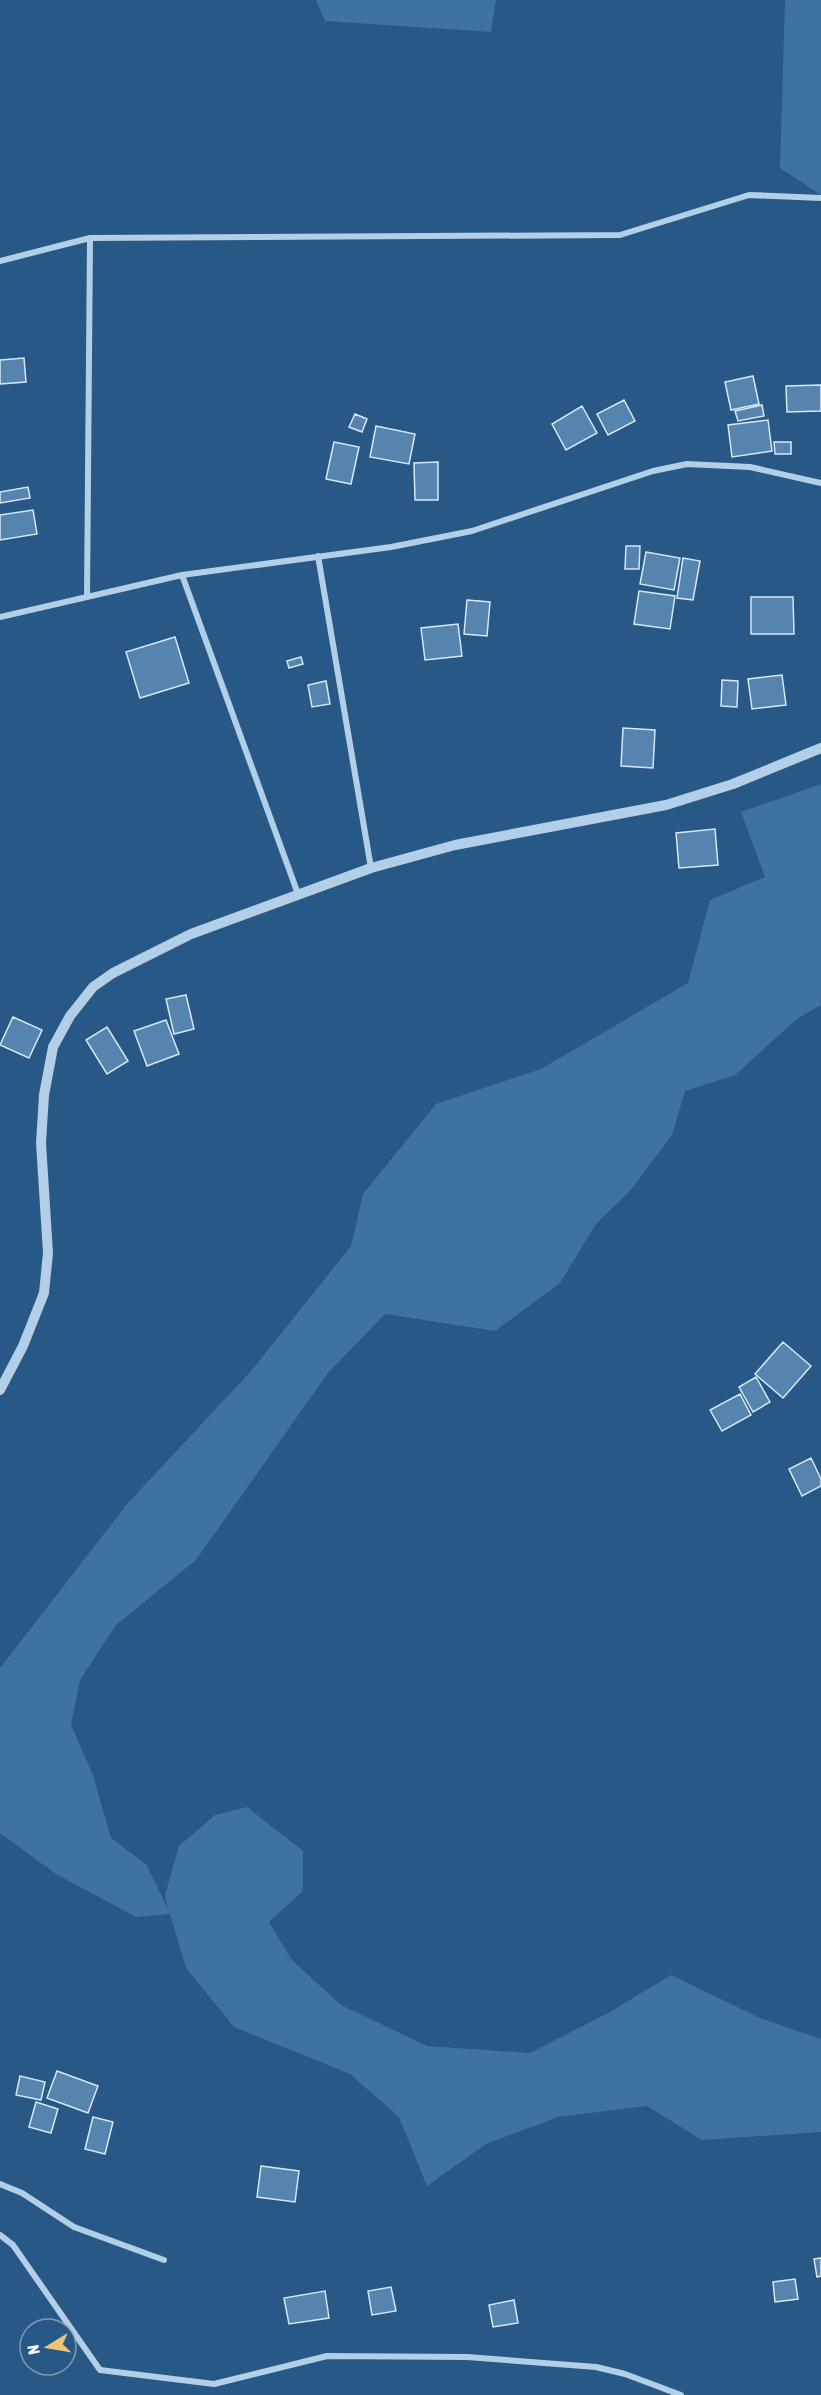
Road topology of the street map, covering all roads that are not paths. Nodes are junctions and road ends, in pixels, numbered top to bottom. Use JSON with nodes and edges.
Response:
{"nodes":[{"id":1,"x":821,"y":198,"type":"edge"},
{"id":2,"x":90,"y":238,"type":"junction"},
{"id":3,"x":0,"y":261,"type":"edge"},
{"id":4,"x":821,"y":483,"type":"edge"},
{"id":5,"x":318,"y":556,"type":"junction"},
{"id":6,"x":182,"y":574,"type":"junction"},
{"id":7,"x":87,"y":597,"type":"junction"},
{"id":8,"x":0,"y":617,"type":"edge"},
{"id":9,"x":821,"y":747,"type":"edge"},
{"id":10,"x":371,"y":868,"type":"junction"},
{"id":11,"x":298,"y":894,"type":"junction"},
{"id":12,"x":0,"y":1390,"type":"edge"},
{"id":13,"x":0,"y":2184,"type":"edge"},
{"id":14,"x":0,"y":2235,"type":"edge"},
{"id":15,"x":164,"y":2260,"type":"dead end"},
{"id":16,"x":681,"y":2395,"type":"edge"}],
"edges":[{"from":1,"to":2,"type":"street"},
{"from":2,"to":3,"type":"street"},
{"from":2,"to":7,"type":"street"},
{"from":4,"to":5,"type":"street"},
{"from":5,"to":6,"type":"street"},
{"from":5,"to":10,"type":"street"},
{"from":6,"to":7,"type":"street"},
{"from":6,"to":11,"type":"street"},
{"from":7,"to":8,"type":"street"},
{"from":9,"to":10,"type":"street"},
{"from":10,"to":11,"type":"street"},
{"from":11,"to":12,"type":"street"},
{"from":13,"to":15,"type":"street"},
{"from":14,"to":16,"type":"street"}]}
